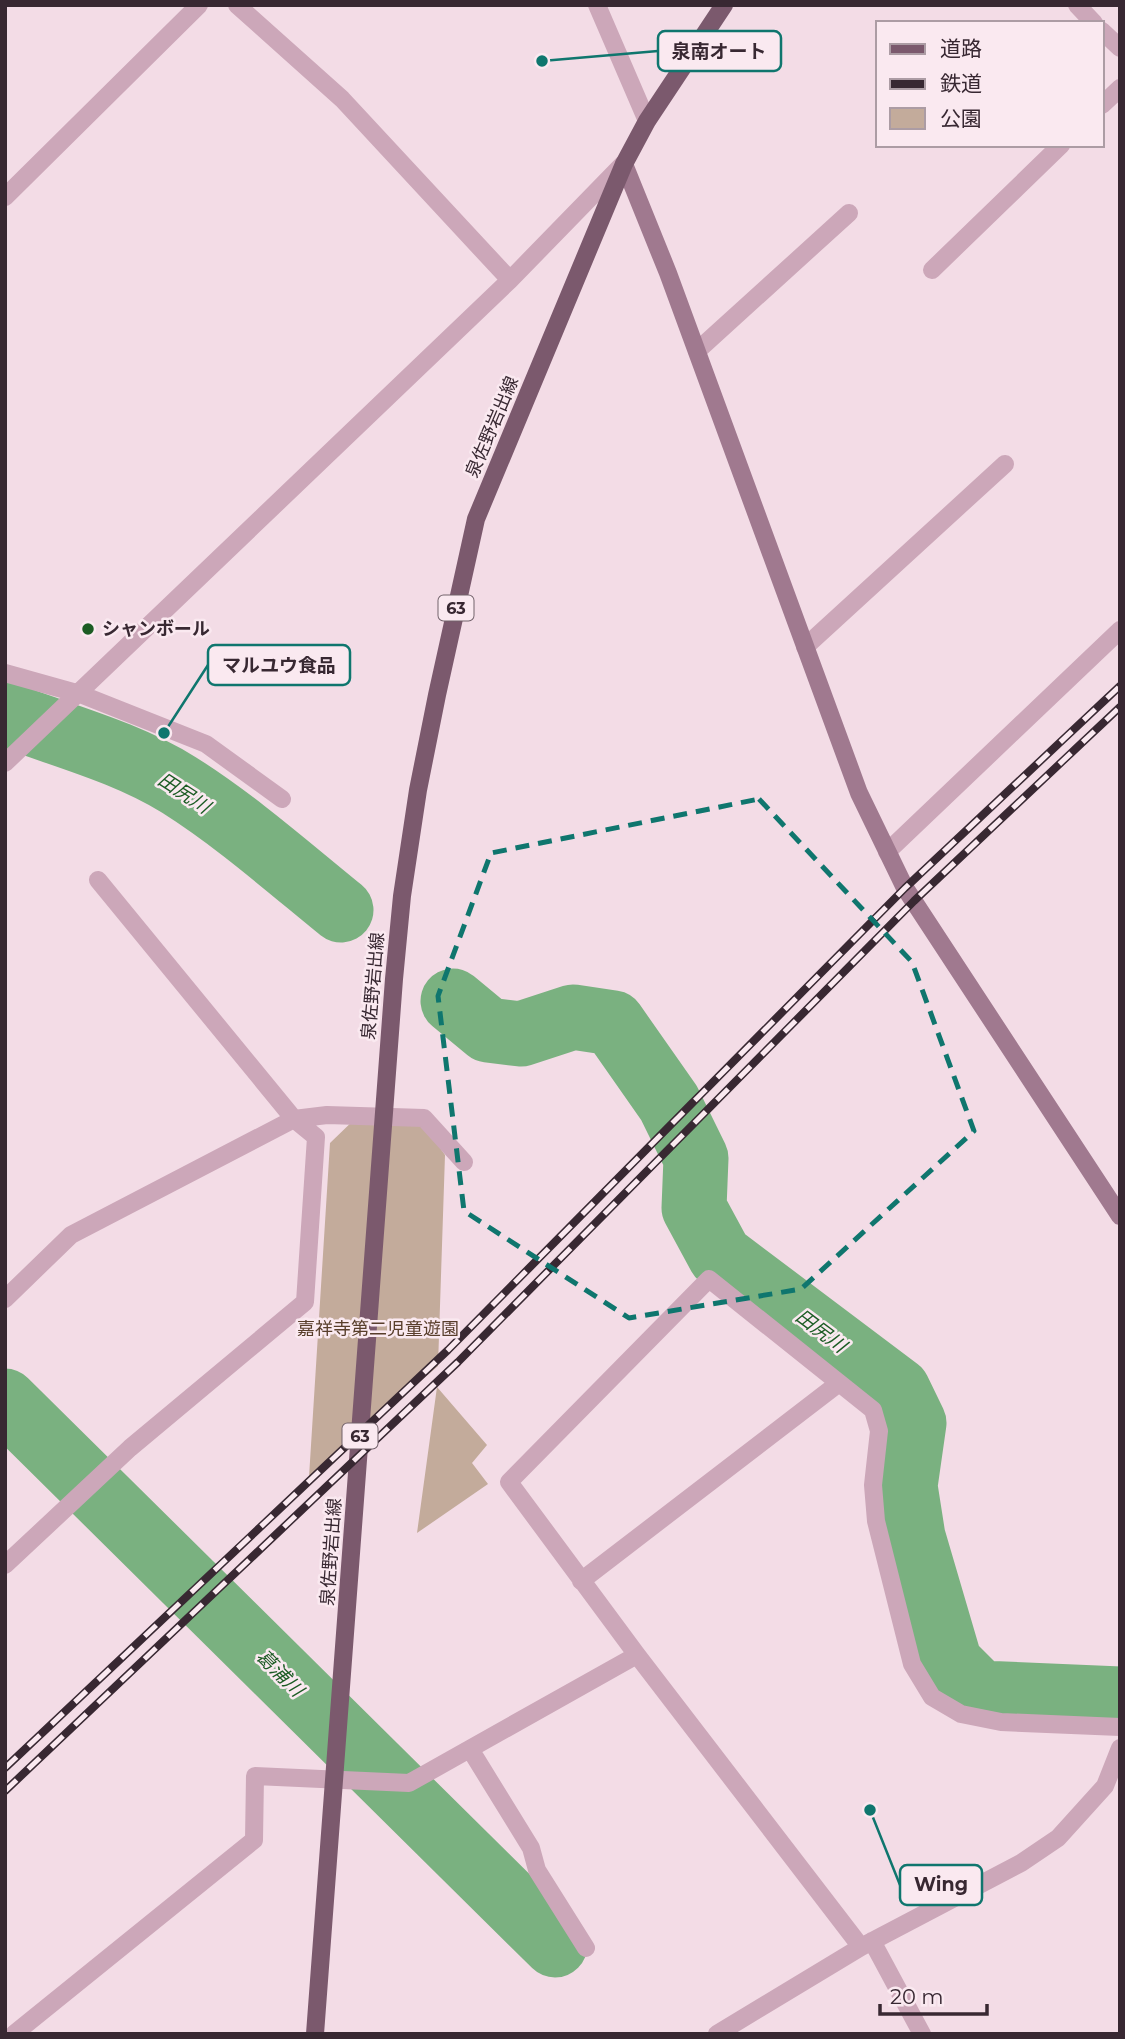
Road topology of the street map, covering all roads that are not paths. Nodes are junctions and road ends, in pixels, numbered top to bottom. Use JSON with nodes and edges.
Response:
{"nodes":[{"id":1,"x":199,"y":5,"type":"edge"},
{"id":2,"x":237,"y":5,"type":"edge"},
{"id":3,"x":597,"y":5,"type":"edge"},
{"id":4,"x":724,"y":5,"type":"edge"},
{"id":5,"x":1077,"y":5,"type":"edge"},
{"id":6,"x":1092,"y":21,"type":"edge"},
{"id":7,"x":1104,"y":33,"type":"edge"},
{"id":8,"x":1120,"y":48,"type":"edge"},
{"id":9,"x":1120,"y":88,"type":"edge"},
{"id":10,"x":1104,"y":103,"type":"edge"},
{"id":11,"x":647,"y":121,"type":"junction"},
{"id":12,"x":1059,"y":147,"type":"edge"},
{"id":13,"x":624,"y":164,"type":"junction"},
{"id":14,"x":5,"y":197,"type":"edge"},
{"id":15,"x":849,"y":213,"type":"dead end"},
{"id":16,"x":932,"y":270,"type":"dead end"},
{"id":17,"x":510,"y":280,"type":"junction"},
{"id":18,"x":696,"y":351,"type":"junction"},
{"id":19,"x":1005,"y":464,"type":"dead end"},
{"id":20,"x":1120,"y":630,"type":"edge"},
{"id":21,"x":805,"y":647,"type":"junction"},
{"id":22,"x":5,"y":673,"type":"edge"},
{"id":23,"x":80,"y":694,"type":"junction"},
{"id":24,"x":5,"y":764,"type":"edge"},
{"id":25,"x":282,"y":799,"type":"dead end"},
{"id":26,"x":887,"y":852,"type":"junction"},
{"id":27,"x":99,"y":880,"type":"dead end"},
{"id":28,"x":294,"y":1119,"type":"junction"},
{"id":29,"x":464,"y":1162,"type":"dead end"},
{"id":30,"x":1120,"y":1216,"type":"edge"},
{"id":31,"x":5,"y":1298,"type":"edge"},
{"id":32,"x":839,"y":1383,"type":"junction"},
{"id":33,"x":5,"y":1565,"type":"edge"},
{"id":34,"x":581,"y":1581,"type":"junction"},
{"id":35,"x":637,"y":1655,"type":"junction"},
{"id":36,"x":1120,"y":1727,"type":"edge"},
{"id":37,"x":1120,"y":1748,"type":"edge"},
{"id":38,"x":470,"y":1749,"type":"junction"},
{"id":39,"x":866,"y":1944,"type":"junction"},
{"id":40,"x":586,"y":1948,"type":"dead end"},
{"id":41,"x":15,"y":2034,"type":"edge"},
{"id":42,"x":315,"y":2034,"type":"edge"},
{"id":43,"x":718,"y":2034,"type":"edge"},
{"id":44,"x":922,"y":2034,"type":"edge"}],
"edges":[{"from":1,"to":14,"type":"street"},
{"from":2,"to":17,"type":"street"},
{"from":3,"to":11,"type":"street"},
{"from":4,"to":11,"type":"main road","name":"泉佐野岩出線","number":"63"},
{"from":5,"to":6,"type":"street"},
{"from":7,"to":8,"type":"street"},
{"from":9,"to":10,"type":"street"},
{"from":11,"to":13,"type":"main road","name":"泉佐野岩出線","number":"63"},
{"from":12,"to":16,"type":"street"},
{"from":13,"to":17,"type":"street"},
{"from":13,"to":18,"type":"street"},
{"from":13,"to":42,"type":"main road","name":"泉佐野岩出線","number":"63"},
{"from":15,"to":18,"type":"street"},
{"from":17,"to":23,"type":"street"},
{"from":18,"to":21,"type":"street"},
{"from":19,"to":21,"type":"street"},
{"from":20,"to":26,"type":"street"},
{"from":21,"to":26,"type":"street"},
{"from":22,"to":23,"type":"street"},
{"from":23,"to":24,"type":"street"},
{"from":23,"to":25,"type":"street"},
{"from":26,"to":30,"type":"street"},
{"from":27,"to":28,"type":"street"},
{"from":28,"to":29,"type":"street"},
{"from":28,"to":31,"type":"street"},
{"from":28,"to":33,"type":"street"},
{"from":32,"to":34,"type":"street"},
{"from":32,"to":34,"type":"street"},
{"from":32,"to":36,"type":"street"},
{"from":34,"to":35,"type":"street"},
{"from":35,"to":38,"type":"street"},
{"from":35,"to":39,"type":"street"},
{"from":37,"to":39,"type":"street"},
{"from":38,"to":40,"type":"street"},
{"from":38,"to":41,"type":"street"},
{"from":39,"to":43,"type":"street"},
{"from":39,"to":44,"type":"street"}]}
